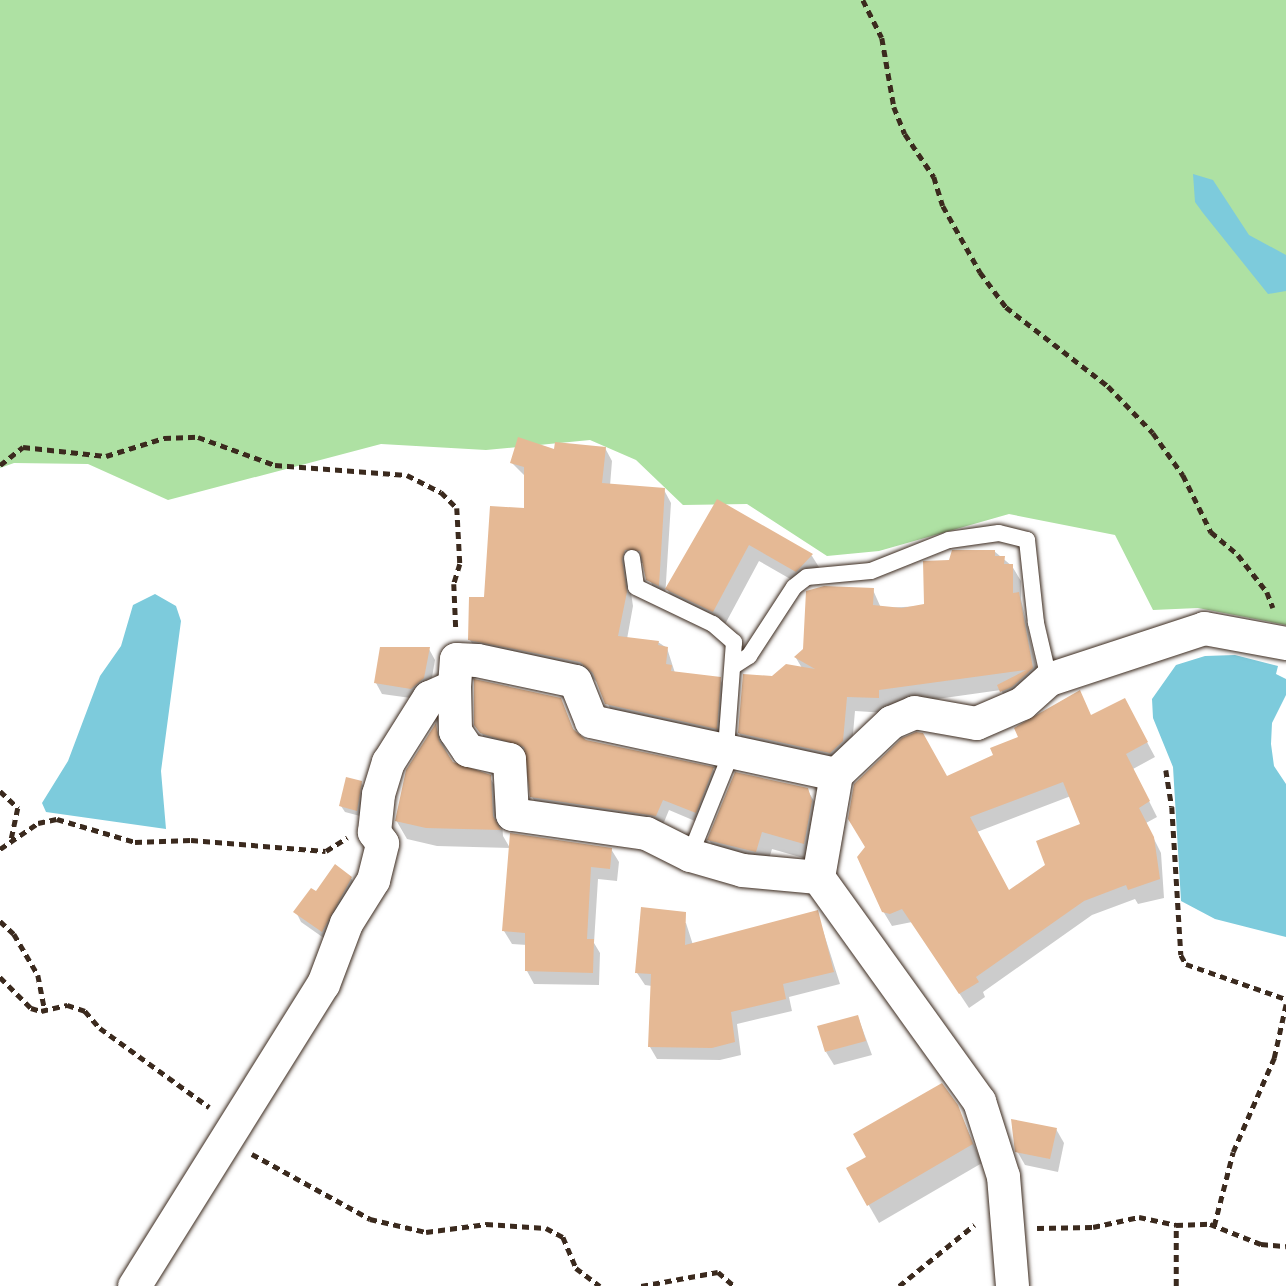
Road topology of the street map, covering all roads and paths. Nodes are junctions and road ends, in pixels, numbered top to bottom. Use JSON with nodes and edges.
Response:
{"nodes":[{"id":1,"x":863,"y":0,"type":"edge"},
{"id":2,"x":0,"y":465,"type":"edge"},
{"id":3,"x":632,"y":558,"type":"dead end"},
{"id":4,"x":1277,"y":641,"type":"edge"},
{"id":5,"x":735,"y":665,"type":"junction"},
{"id":6,"x":455,"y":672,"type":"junction"},
{"id":7,"x":1049,"y":679,"type":"junction"},
{"id":8,"x":729,"y":749,"type":"junction"},
{"id":9,"x":1166,"y":770,"type":"dead end"},
{"id":10,"x":836,"y":774,"type":"junction"},
{"id":11,"x":0,"y":791,"type":"edge"},
{"id":12,"x":350,"y":836,"type":"dead end"},
{"id":13,"x":11,"y":842,"type":"junction"},
{"id":14,"x":0,"y":849,"type":"edge"},
{"id":15,"x":690,"y":855,"type":"junction"},
{"id":16,"x":818,"y":877,"type":"junction"},
{"id":17,"x":0,"y":921,"type":"edge"},
{"id":18,"x":0,"y":978,"type":"edge"},
{"id":19,"x":1286,"y":1002,"type":"edge"},
{"id":20,"x":45,"y":1010,"type":"junction"},
{"id":21,"x":230,"y":1130,"type":"junction"},
{"id":22,"x":1006,"y":1211,"type":"junction"},
{"id":23,"x":1176,"y":1225,"type":"junction"},
{"id":24,"x":1214,"y":1226,"type":"junction"},
{"id":25,"x":1286,"y":1246,"type":"edge"},
{"id":26,"x":135,"y":1286,"type":"edge"},
{"id":27,"x":600,"y":1286,"type":"edge"},
{"id":28,"x":641,"y":1286,"type":"edge"},
{"id":29,"x":734,"y":1286,"type":"edge"},
{"id":30,"x":899,"y":1286,"type":"edge"},
{"id":31,"x":1012,"y":1286,"type":"edge"},
{"id":32,"x":1175,"y":1286,"type":"edge"}],
"edges":[{"from":1,"to":4,"type":"path"},
{"from":2,"to":6,"type":"path"},
{"from":3,"to":5,"type":"lane"},
{"from":4,"to":7,"type":"street"},
{"from":5,"to":7,"type":"lane"},
{"from":5,"to":8,"type":"lane"},
{"from":6,"to":8,"type":"street"},
{"from":6,"to":15,"type":"street"},
{"from":6,"to":21,"type":"street"},
{"from":7,"to":10,"type":"street"},
{"from":8,"to":10,"type":"street"},
{"from":8,"to":15,"type":"lane"},
{"from":9,"to":19,"type":"path"},
{"from":10,"to":16,"type":"street"},
{"from":11,"to":13,"type":"path"},
{"from":12,"to":13,"type":"path"},
{"from":13,"to":14,"type":"path"},
{"from":15,"to":16,"type":"street"},
{"from":16,"to":22,"type":"street"},
{"from":17,"to":20,"type":"path"},
{"from":18,"to":20,"type":"path"},
{"from":19,"to":24,"type":"path"},
{"from":20,"to":21,"type":"path"},
{"from":21,"to":26,"type":"street"},
{"from":21,"to":27,"type":"path"},
{"from":22,"to":23,"type":"path"},
{"from":22,"to":30,"type":"path"},
{"from":22,"to":31,"type":"street"},
{"from":23,"to":24,"type":"path"},
{"from":23,"to":32,"type":"path"},
{"from":24,"to":25,"type":"path"},
{"from":28,"to":29,"type":"path"}]}
